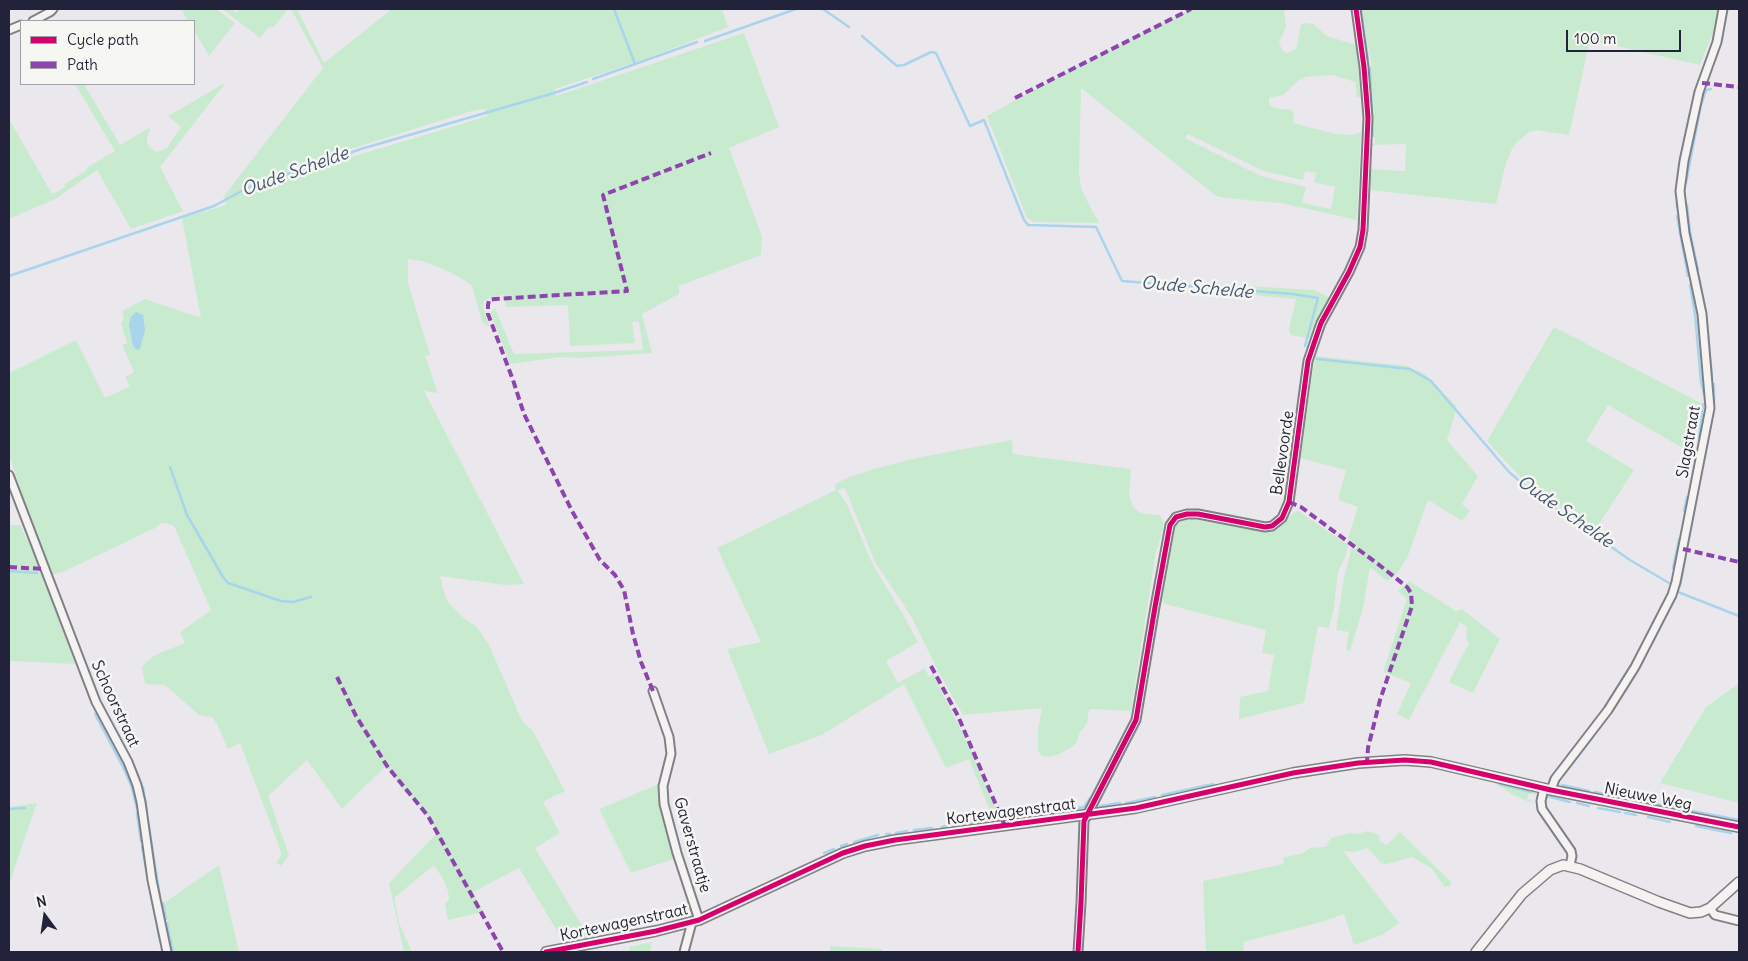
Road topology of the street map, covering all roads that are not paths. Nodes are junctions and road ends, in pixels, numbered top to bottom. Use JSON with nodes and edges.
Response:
{"nodes":[{"id":1,"x":53,"y":9,"type":"edge"},
{"id":2,"x":1356,"y":9,"type":"edge"},
{"id":3,"x":1723,"y":9,"type":"edge"},
{"id":4,"x":35,"y":20,"type":"edge"},
{"id":5,"x":9,"y":475,"type":"edge"},
{"id":6,"x":653,"y":691,"type":"dead end"},
{"id":7,"x":1548,"y":789,"type":"junction"},
{"id":8,"x":1087,"y":815,"type":"junction"},
{"id":9,"x":1739,"y":827,"type":"edge"},
{"id":10,"x":1570,"y":865,"type":"junction"},
{"id":11,"x":1739,"y":882,"type":"edge"},
{"id":12,"x":1710,"y":908,"type":"junction"},
{"id":13,"x":696,"y":921,"type":"junction"},
{"id":14,"x":1739,"y":921,"type":"edge"},
{"id":15,"x":167,"y":952,"type":"edge"},
{"id":16,"x":546,"y":952,"type":"edge"},
{"id":17,"x":684,"y":952,"type":"edge"},
{"id":18,"x":1078,"y":952,"type":"edge"},
{"id":19,"x":1476,"y":952,"type":"edge"}],
"edges":[{"from":1,"to":4,"type":"street"},
{"from":2,"to":8,"type":"street","name":"Bellevoorde"},
{"from":3,"to":7,"type":"street","name":"Slagstraat"},
{"from":5,"to":15,"type":"street","name":"Schoorstraat"},
{"from":6,"to":13,"type":"street","name":"Gaverstraatje"},
{"from":7,"to":8,"type":"street","name":"Kortewagenstraat"},
{"from":7,"to":9,"type":"street","name":"Nieuwe Weg"},
{"from":7,"to":10,"type":"street"},
{"from":8,"to":13,"type":"street","name":"Kortewagenstraat"},
{"from":8,"to":18,"type":"street"},
{"from":10,"to":12,"type":"street"},
{"from":10,"to":19,"type":"street"},
{"from":11,"to":12,"type":"street"},
{"from":12,"to":14,"type":"street"},
{"from":13,"to":16,"type":"street","name":"Kortewagenstraat"},
{"from":13,"to":17,"type":"street"}]}
